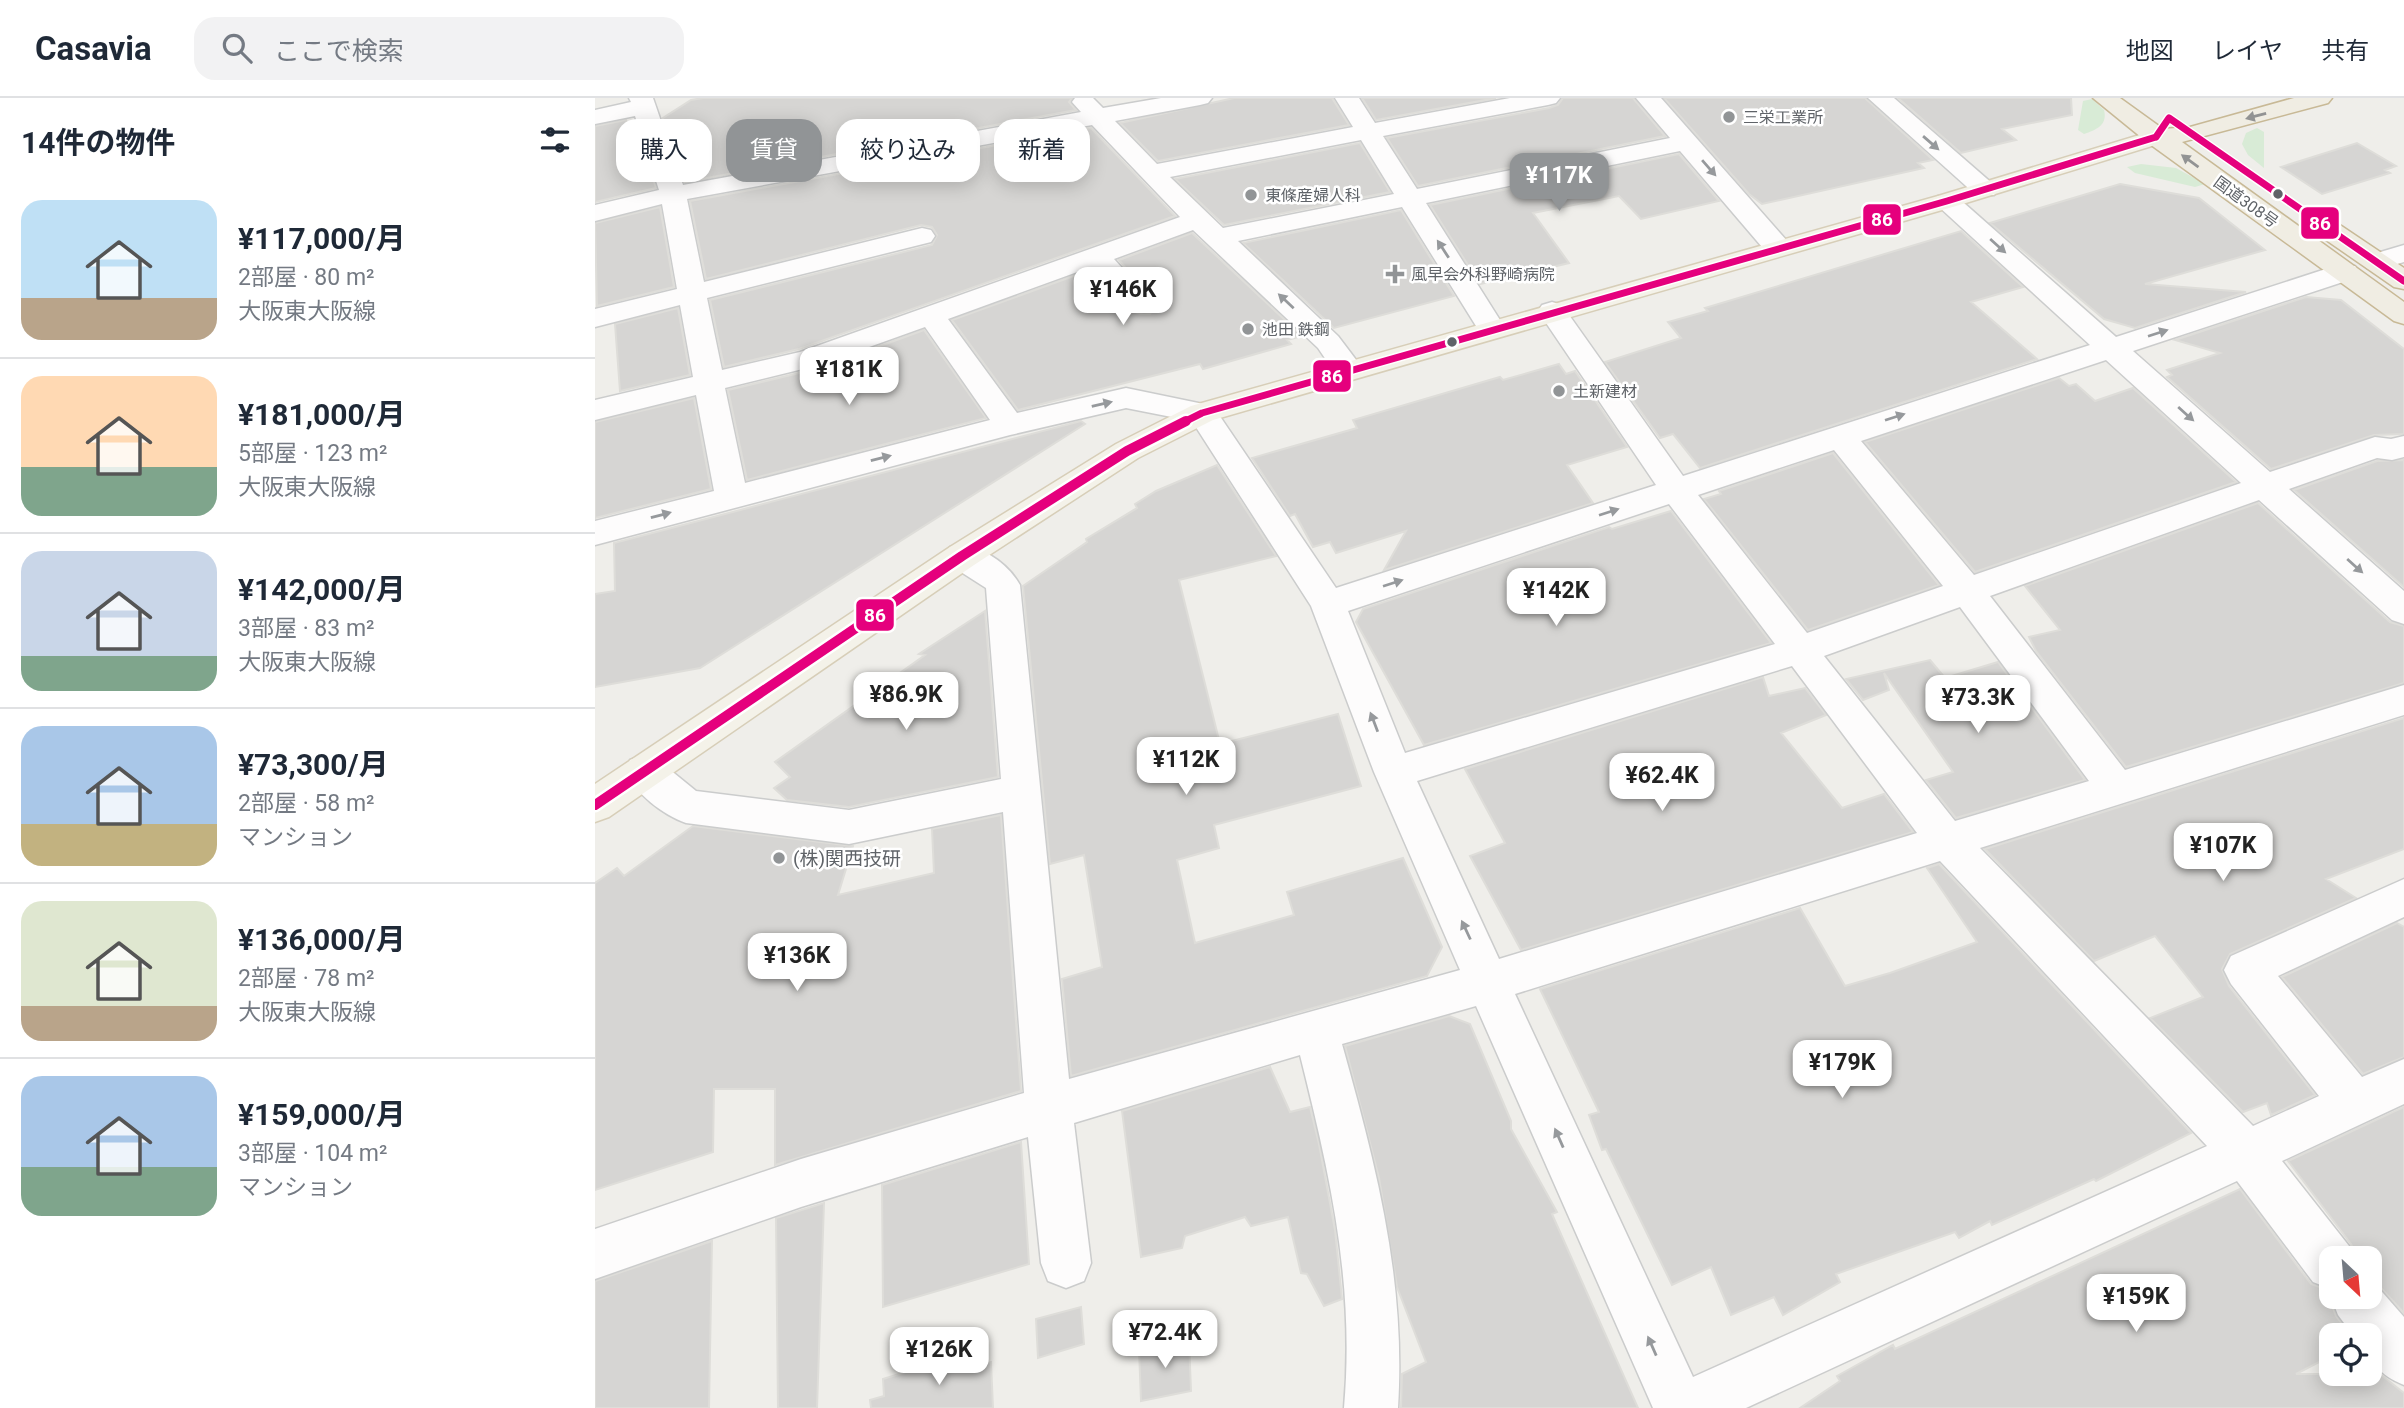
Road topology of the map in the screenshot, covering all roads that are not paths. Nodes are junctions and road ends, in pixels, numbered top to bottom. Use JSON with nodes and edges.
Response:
{"nodes":[{"id":1,"x":1201,"y":98,"type":"edge"},
{"id":2,"x":1347,"y":98,"type":"edge"},
{"id":3,"x":1548,"y":98,"type":"edge"},
{"id":4,"x":1648,"y":98,"type":"edge"},
{"id":5,"x":2105,"y":98,"type":"edge"},
{"id":6,"x":2141,"y":98,"type":"edge"},
{"id":7,"x":2237,"y":98,"type":"edge"},
{"id":8,"x":2320,"y":98,"type":"edge"},
{"id":9,"x":1890,"y":99,"type":"edge"},
{"id":10,"x":647,"y":101,"type":"edge"},
{"id":11,"x":1089,"y":107,"type":"edge"},
{"id":12,"x":595,"y":117,"type":"edge"},
{"id":13,"x":2162,"y":127,"type":"junction"},
{"id":14,"x":1368,"y":133,"type":"junction"},
{"id":15,"x":2191,"y":134,"type":"junction"},
{"id":16,"x":1687,"y":142,"type":"junction"},
{"id":17,"x":1154,"y":172,"type":"junction"},
{"id":18,"x":1985,"y":190,"type":"junction"},
{"id":19,"x":673,"y":194,"type":"junction"},
{"id":20,"x":1411,"y":199,"type":"junction"},
{"id":21,"x":1947,"y":201,"type":"junction"},
{"id":22,"x":595,"y":213,"type":"edge"},
{"id":23,"x":1208,"y":228,"type":"junction"},
{"id":24,"x":922,"y":236,"type":"dead end"},
{"id":25,"x":1778,"y":248,"type":"junction"},
{"id":26,"x":2404,"y":253,"type":"edge"},
{"id":27,"x":1095,"y":256,"type":"junction"},
{"id":28,"x":2377,"y":261,"type":"junction"},
{"id":29,"x":2345,"y":272,"type":"junction"},
{"id":30,"x":2404,"y":281,"type":"edge"},
{"id":31,"x":693,"y":293,"type":"junction"},
{"id":32,"x":1140,"y":305,"type":"dead end"},
{"id":33,"x":1552,"y":311,"type":"junction"},
{"id":34,"x":930,"y":315,"type":"junction"},
{"id":35,"x":2404,"y":315,"type":"edge"},
{"id":36,"x":595,"y":318,"type":"edge"},
{"id":37,"x":1491,"y":328,"type":"junction"},
{"id":38,"x":2112,"y":348,"type":"junction"},
{"id":39,"x":1348,"y":369,"type":"junction"},
{"id":40,"x":709,"y":383,"type":"junction"},
{"id":41,"x":595,"y":410,"type":"edge"},
{"id":42,"x":1202,"y":413,"type":"junction"},
{"id":43,"x":1010,"y":425,"type":"junction"},
{"id":44,"x":1839,"y":435,"type":"junction"},
{"id":45,"x":2404,"y":446,"type":"edge"},
{"id":46,"x":2263,"y":484,"type":"junction"},
{"id":47,"x":1676,"y":490,"type":"junction"},
{"id":48,"x":731,"y":496,"type":"junction"},
{"id":49,"x":595,"y":533,"type":"edge"},
{"id":50,"x":962,"y":556,"type":"junction"},
{"id":51,"x":1967,"y":592,"type":"junction"},
{"id":52,"x":1328,"y":604,"type":"junction"},
{"id":53,"x":2404,"y":611,"type":"edge"},
{"id":54,"x":1801,"y":650,"type":"junction"},
{"id":55,"x":2404,"y":700,"type":"edge"},
{"id":56,"x":644,"y":771,"type":"junction"},
{"id":57,"x":1394,"y":772,"type":"junction"},
{"id":58,"x":2117,"y":788,"type":"junction"},
{"id":59,"x":1023,"y":791,"type":"junction"},
{"id":60,"x":595,"y":805,"type":"edge"},
{"id":61,"x":1947,"y":841,"type":"junction"},
{"id":62,"x":2404,"y":897,"type":"edge"},
{"id":63,"x":1489,"y":982,"type":"junction"},
{"id":64,"x":1316,"y":1031,"type":"junction"},
{"id":65,"x":2404,"y":1081,"type":"edge"},
{"id":66,"x":2354,"y":1103,"type":"junction"},
{"id":67,"x":1049,"y":1109,"type":"junction"},
{"id":68,"x":2244,"y":1151,"type":"junction"},
{"id":69,"x":2319,"y":1248,"type":"edge"},
{"id":70,"x":595,"y":1254,"type":"edge"},
{"id":71,"x":1066,"y":1264,"type":"dead end"},
{"id":72,"x":2365,"y":1309,"type":"edge"},
{"id":73,"x":2404,"y":1359,"type":"edge"},
{"id":74,"x":1371,"y":1408,"type":"edge"},
{"id":75,"x":1680,"y":1408,"type":"edge"},
{"id":76,"x":1686,"y":1408,"type":"edge"}],
"edges":[{"from":1,"to":11,"type":"street"},
{"from":2,"to":14,"type":"street"},
{"from":3,"to":14,"type":"street"},
{"from":4,"to":16,"type":"street"},
{"from":5,"to":13,"type":"highway"},
{"from":6,"to":13,"type":"highway"},
{"from":7,"to":13,"type":"highway"},
{"from":8,"to":15,"type":"highway","one_way":true},
{"from":9,"to":18,"type":"street","one_way":true},
{"from":10,"to":12,"type":"street"},
{"from":10,"to":19,"type":"street"},
{"from":11,"to":17,"type":"street"},
{"from":11,"to":19,"type":"street"},
{"from":13,"to":15,"type":"highway"},
{"from":13,"to":18,"type":"main road"},
{"from":29,"to":13,"type":"highway","name":"国道308号","one_way":true},
{"from":14,"to":17,"type":"street"},
{"from":14,"to":20,"type":"street"},
{"from":15,"to":28,"type":"highway","name":"国道308号"},
{"from":16,"to":20,"type":"street"},
{"from":16,"to":25,"type":"street","one_way":true},
{"from":17,"to":23,"type":"street"},
{"from":18,"to":21,"type":"main road"},
{"from":19,"to":22,"type":"street"},
{"from":19,"to":31,"type":"street"},
{"from":20,"to":23,"type":"street"},
{"from":37,"to":20,"type":"street","one_way":true},
{"from":21,"to":25,"type":"main road"},
{"from":21,"to":38,"type":"street","one_way":true},
{"from":23,"to":27,"type":"street"},
{"from":39,"to":23,"type":"street","one_way":true},
{"from":24,"to":31,"type":"street"},
{"from":25,"to":33,"type":"main road"},
{"from":26,"to":28,"type":"street"},
{"from":27,"to":32,"type":"street"},
{"from":27,"to":34,"type":"street"},
{"from":28,"to":30,"type":"highway","name":"国道308号"},
{"from":29,"to":35,"type":"highway","name":"国道308号"},
{"from":38,"to":29,"type":"street","one_way":true},
{"from":31,"to":36,"type":"street"},
{"from":31,"to":40,"type":"street"},
{"from":33,"to":37,"type":"main road"},
{"from":33,"to":47,"type":"street"},
{"from":34,"to":40,"type":"street"},
{"from":34,"to":43,"type":"street"},
{"from":37,"to":39,"type":"main road"},
{"from":44,"to":38,"type":"street","one_way":true},
{"from":38,"to":46,"type":"street","one_way":true},
{"from":39,"to":42,"type":"main road"},
{"from":40,"to":41,"type":"street"},
{"from":40,"to":48,"type":"street"},
{"from":43,"to":42,"type":"street","one_way":true},
{"from":42,"to":50,"type":"main road"},
{"from":42,"to":52,"type":"street"},
{"from":48,"to":43,"type":"street","one_way":true},
{"from":44,"to":47,"type":"street"},
{"from":44,"to":51,"type":"street"},
{"from":45,"to":46,"type":"street"},
{"from":46,"to":51,"type":"street"},
{"from":46,"to":53,"type":"street","one_way":true},
{"from":52,"to":47,"type":"street","one_way":true},
{"from":47,"to":54,"type":"street"},
{"from":49,"to":48,"type":"street","one_way":true},
{"from":50,"to":56,"type":"main road"},
{"from":50,"to":59,"type":"street"},
{"from":51,"to":54,"type":"street"},
{"from":51,"to":58,"type":"street"},
{"from":57,"to":52,"type":"street","one_way":true},
{"from":54,"to":57,"type":"street"},
{"from":54,"to":61,"type":"street"},
{"from":55,"to":58,"type":"street"},
{"from":56,"to":59,"type":"street"},
{"from":56,"to":60,"type":"main road"},
{"from":63,"to":57,"type":"street","one_way":true},
{"from":58,"to":61,"type":"street"},
{"from":59,"to":67,"type":"street"},
{"from":61,"to":63,"type":"street"},
{"from":61,"to":68,"type":"street"},
{"from":62,"to":66,"type":"street"},
{"from":63,"to":64,"type":"street"},
{"from":75,"to":63,"type":"street","one_way":true},
{"from":64,"to":67,"type":"street"},
{"from":64,"to":74,"type":"street"},
{"from":65,"to":66,"type":"street"},
{"from":66,"to":68,"type":"street"},
{"from":67,"to":70,"type":"street"},
{"from":67,"to":71,"type":"street"},
{"from":68,"to":69,"type":"street"},
{"from":68,"to":76,"type":"street"},
{"from":72,"to":73,"type":"street"}]}
